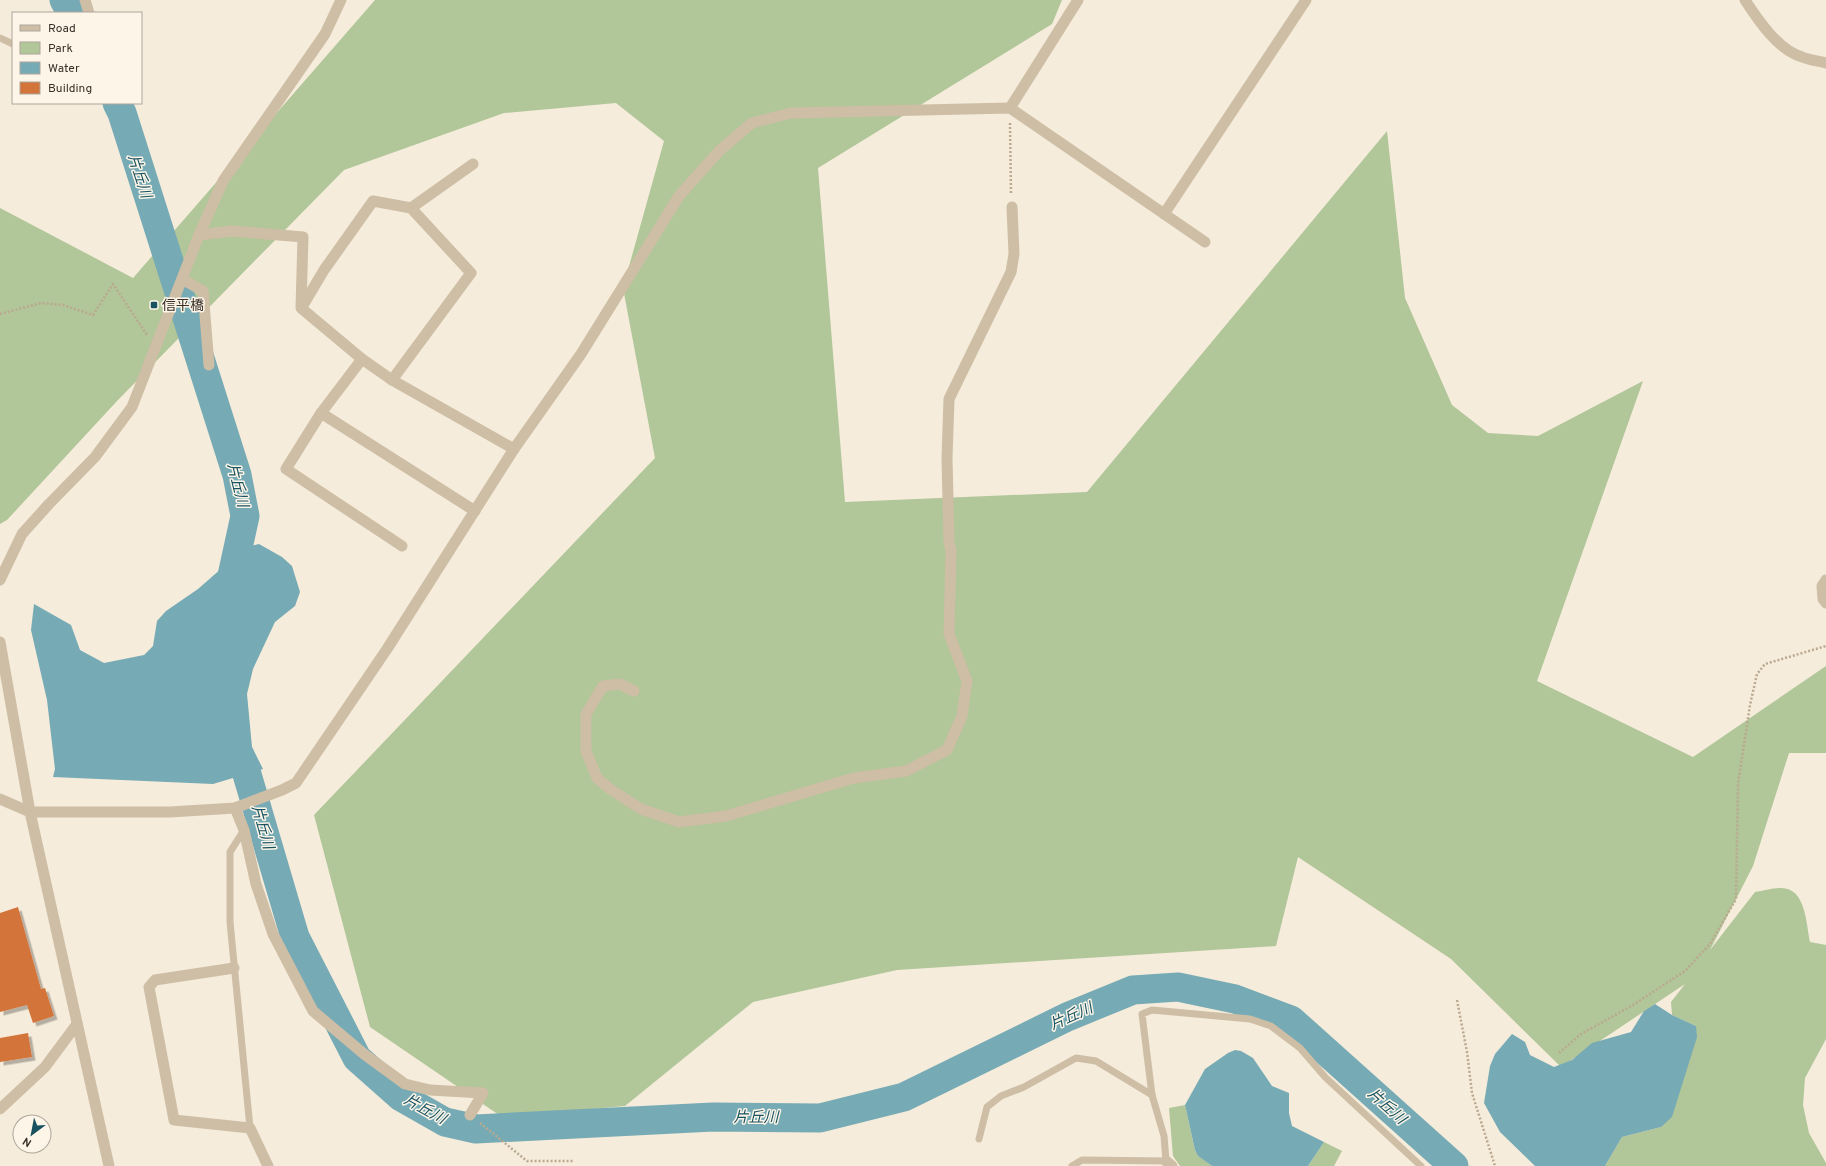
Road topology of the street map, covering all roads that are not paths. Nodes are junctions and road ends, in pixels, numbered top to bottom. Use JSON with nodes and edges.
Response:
{"nodes":[{"id":1,"x":85,"y":0,"type":"edge"},
{"id":2,"x":341,"y":0,"type":"edge"},
{"id":3,"x":1078,"y":0,"type":"edge"},
{"id":4,"x":1306,"y":0,"type":"edge"},
{"id":5,"x":1745,"y":0,"type":"edge"},
{"id":6,"x":89,"y":12,"type":"edge"},
{"id":7,"x":0,"y":38,"type":"edge"},
{"id":8,"x":12,"y":44,"type":"edge"},
{"id":9,"x":1826,"y":63,"type":"edge"},
{"id":10,"x":1010,"y":108,"type":"junction"},
{"id":11,"x":473,"y":164,"type":"dead end"},
{"id":12,"x":1012,"y":207,"type":"road end"},
{"id":13,"x":411,"y":208,"type":"junction"},
{"id":14,"x":1164,"y":214,"type":"junction"},
{"id":15,"x":199,"y":235,"type":"junction"},
{"id":16,"x":1205,"y":242,"type":"dead end"},
{"id":17,"x":182,"y":279,"type":"junction"},
{"id":18,"x":302,"y":308,"type":"junction"},
{"id":19,"x":362,"y":359,"type":"junction"},
{"id":20,"x":209,"y":365,"type":"dead end"},
{"id":21,"x":392,"y":380,"type":"junction"},
{"id":22,"x":322,"y":413,"type":"junction"},
{"id":23,"x":514,"y":449,"type":"junction"},
{"id":24,"x":475,"y":511,"type":"junction"},
{"id":25,"x":402,"y":546,"type":"dead end"},
{"id":26,"x":0,"y":580,"type":"edge"},
{"id":27,"x":1826,"y":580,"type":"edge"},
{"id":28,"x":1826,"y":603,"type":"edge"},
{"id":29,"x":0,"y":642,"type":"edge"},
{"id":30,"x":634,"y":691,"type":"dead end"},
{"id":31,"x":0,"y":799,"type":"edge"},
{"id":32,"x":235,"y":808,"type":"junction"},
{"id":33,"x":30,"y":812,"type":"junction"},
{"id":34,"x":244,"y":830,"type":"junction"},
{"id":35,"x":234,"y":968,"type":"junction"},
{"id":36,"x":77,"y":1024,"type":"junction"},
{"id":37,"x":1152,"y":1095,"type":"junction"},
{"id":38,"x":0,"y":1109,"type":"edge"},
{"id":39,"x":470,"y":1115,"type":"road end"},
{"id":40,"x":250,"y":1128,"type":"junction"},
{"id":41,"x":979,"y":1139,"type":"dead end"},
{"id":42,"x":1169,"y":1163,"type":"edge"},
{"id":43,"x":109,"y":1166,"type":"edge"},
{"id":44,"x":268,"y":1166,"type":"edge"},
{"id":45,"x":1072,"y":1166,"type":"edge"},
{"id":46,"x":1421,"y":1166,"type":"edge"}],
"edges":[{"from":1,"to":6,"type":"street"},
{"from":2,"to":15,"type":"street"},
{"from":3,"to":10,"type":"street"},
{"from":4,"to":14,"type":"street"},
{"from":5,"to":9,"type":"street"},
{"from":7,"to":8,"type":"lane"},
{"from":10,"to":14,"type":"street"},
{"from":10,"to":23,"type":"street"},
{"from":11,"to":13,"type":"street"},
{"from":12,"to":30,"type":"street"},
{"from":13,"to":18,"type":"street"},
{"from":13,"to":21,"type":"street"},
{"from":14,"to":16,"type":"street"},
{"from":15,"to":17,"type":"street"},
{"from":15,"to":18,"type":"street"},
{"from":17,"to":20,"type":"street"},
{"from":17,"to":26,"type":"street"},
{"from":18,"to":19,"type":"street"},
{"from":19,"to":21,"type":"street"},
{"from":19,"to":22,"type":"street"},
{"from":21,"to":23,"type":"street"},
{"from":22,"to":24,"type":"street"},
{"from":22,"to":25,"type":"street"},
{"from":23,"to":24,"type":"street"},
{"from":24,"to":32,"type":"street"},
{"from":27,"to":28,"type":"street"},
{"from":29,"to":33,"type":"street"},
{"from":31,"to":33,"type":"street"},
{"from":32,"to":33,"type":"street"},
{"from":32,"to":34,"type":"street"},
{"from":33,"to":36,"type":"street"},
{"from":34,"to":35,"type":"lane"},
{"from":34,"to":39,"type":"street"},
{"from":35,"to":40,"type":"lane"},
{"from":35,"to":40,"type":"street"},
{"from":36,"to":38,"type":"street"},
{"from":36,"to":43,"type":"street"},
{"from":37,"to":41,"type":"lane"},
{"from":37,"to":42,"type":"lane"},
{"from":37,"to":46,"type":"lane"},
{"from":40,"to":44,"type":"street"},
{"from":42,"to":45,"type":"lane"}]}
